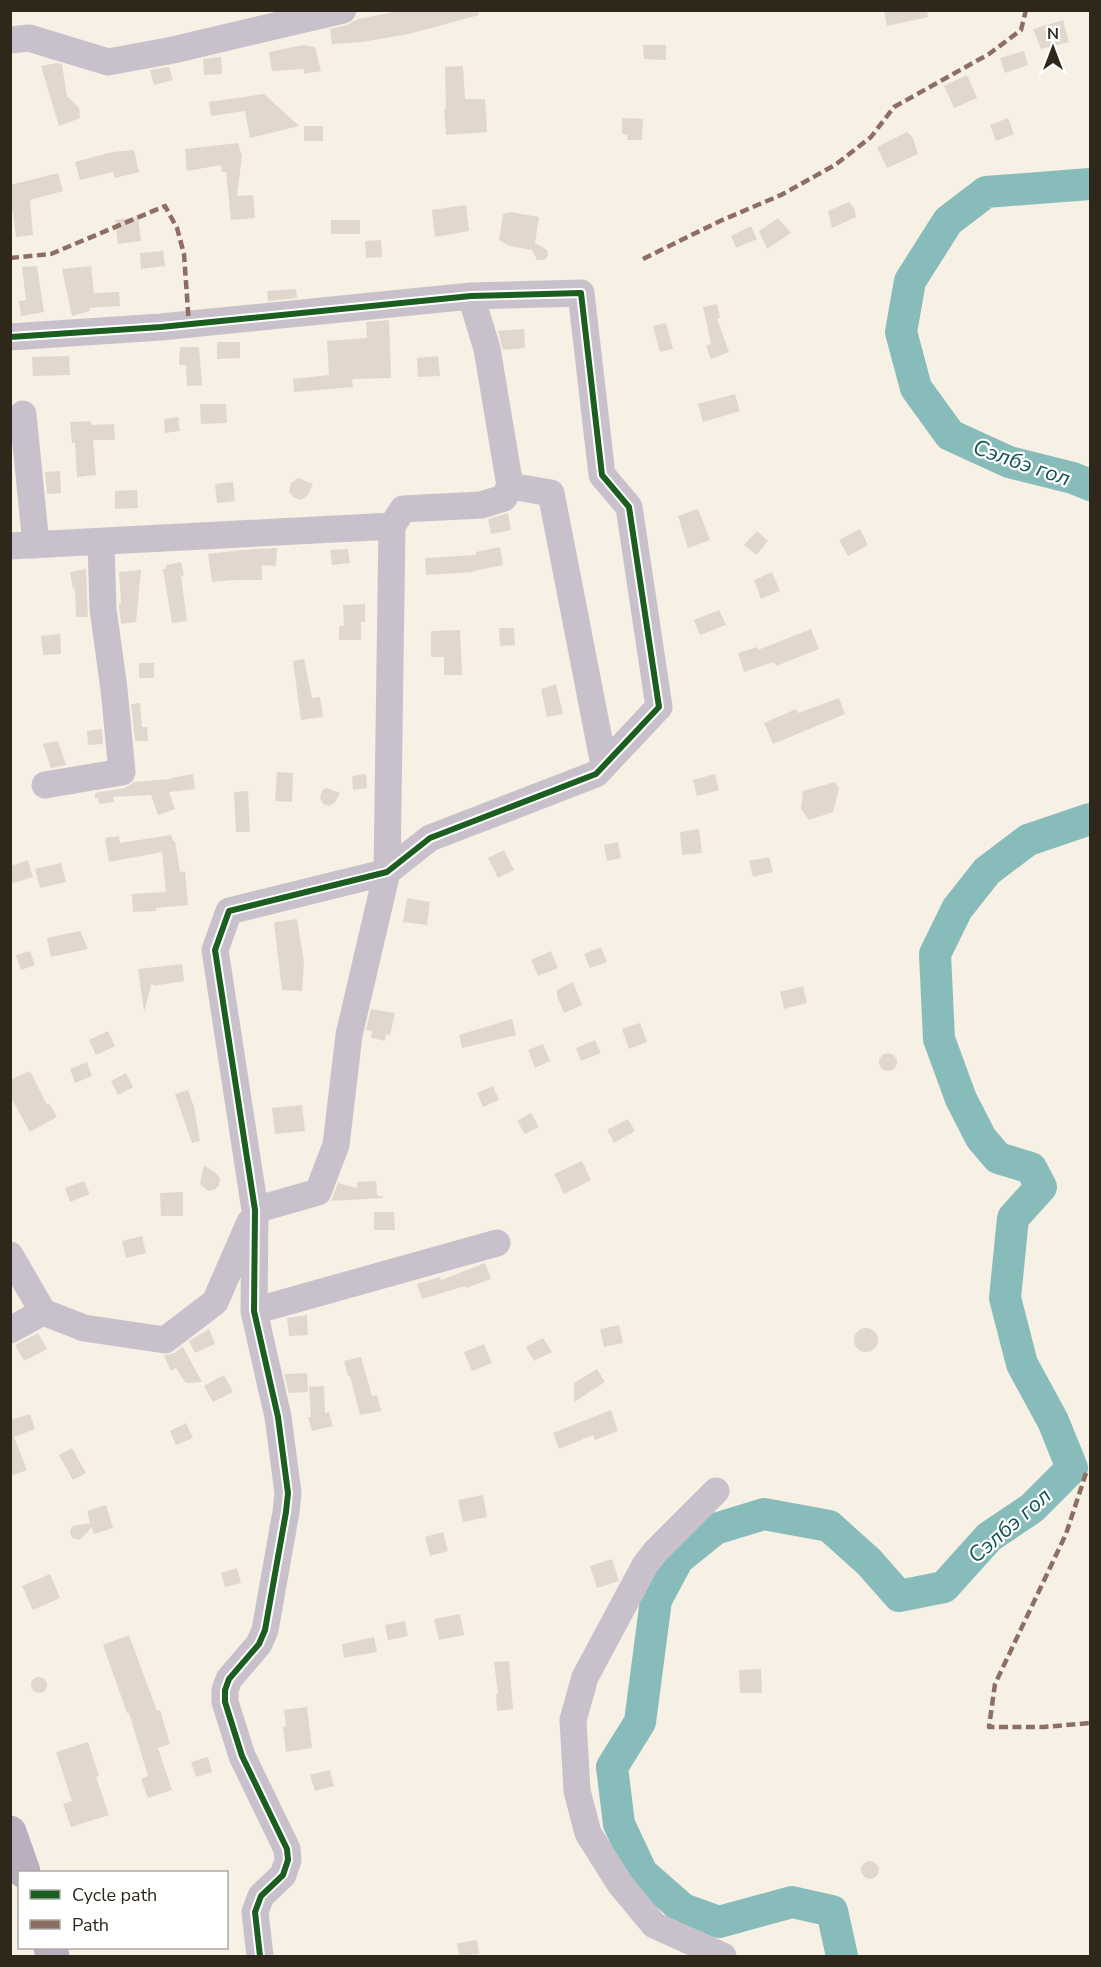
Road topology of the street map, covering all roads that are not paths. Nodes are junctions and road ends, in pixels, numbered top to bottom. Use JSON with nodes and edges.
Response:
{"nodes":[{"id":1,"x":343,"y":10,"type":"edge"},
{"id":2,"x":10,"y":40,"type":"edge"},
{"id":3,"x":471,"y":296,"type":"junction"},
{"id":4,"x":10,"y":338,"type":"edge"},
{"id":5,"x":23,"y":414,"type":"dead end"},
{"id":6,"x":510,"y":486,"type":"junction"},
{"id":7,"x":392,"y":526,"type":"junction"},
{"id":8,"x":101,"y":542,"type":"junction"},
{"id":9,"x":23,"y":545,"type":"edge"},
{"id":10,"x":604,"y":765,"type":"junction"},
{"id":11,"x":45,"y":785,"type":"dead end"},
{"id":12,"x":387,"y":872,"type":"junction"},
{"id":13,"x":255,"y":1210,"type":"junction"},
{"id":14,"x":497,"y":1243,"type":"dead end"},
{"id":15,"x":10,"y":1255,"type":"edge"},
{"id":16,"x":254,"y":1311,"type":"junction"},
{"id":17,"x":43,"y":1312,"type":"junction"},
{"id":18,"x":10,"y":1330,"type":"edge"},
{"id":19,"x":716,"y":1491,"type":"dead end"},
{"id":20,"x":10,"y":1832,"type":"edge"},
{"id":21,"x":24,"y":1871,"type":"edge"},
{"id":22,"x":260,"y":1956,"type":"edge"},
{"id":23,"x":723,"y":1956,"type":"edge"}],
"edges":[{"from":1,"to":2,"type":"street"},
{"from":3,"to":4,"type":"street"},
{"from":3,"to":6,"type":"street"},
{"from":3,"to":10,"type":"street"},
{"from":5,"to":9,"type":"street"},
{"from":6,"to":7,"type":"street"},
{"from":6,"to":10,"type":"street"},
{"from":7,"to":8,"type":"street"},
{"from":7,"to":12,"type":"street"},
{"from":8,"to":9,"type":"street"},
{"from":8,"to":11,"type":"street"},
{"from":10,"to":12,"type":"street"},
{"from":12,"to":13,"type":"street"},
{"from":12,"to":13,"type":"street"},
{"from":13,"to":16,"type":"street"},
{"from":13,"to":17,"type":"street"},
{"from":14,"to":16,"type":"street"},
{"from":15,"to":17,"type":"street"},
{"from":16,"to":22,"type":"street"},
{"from":17,"to":18,"type":"street"},
{"from":19,"to":23,"type":"street"},
{"from":20,"to":21,"type":"main road"}]}
